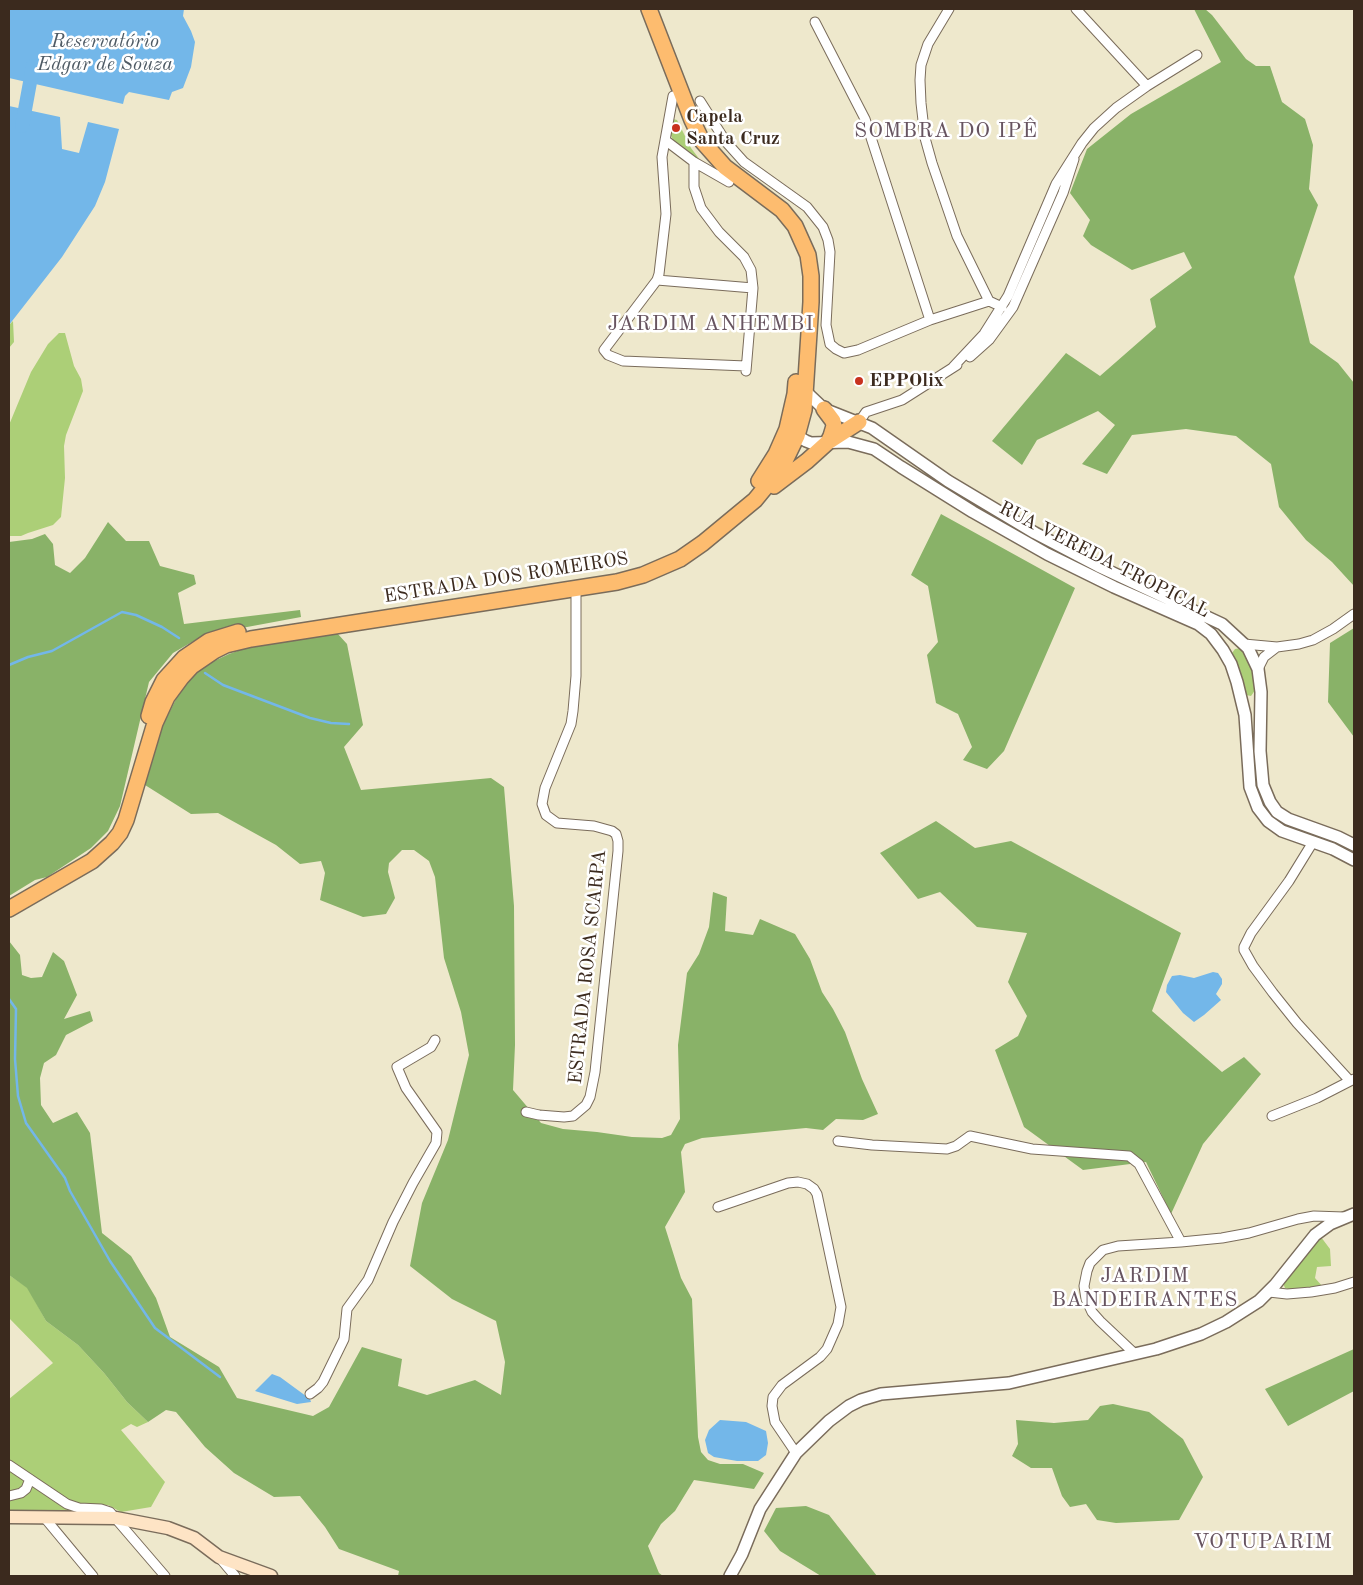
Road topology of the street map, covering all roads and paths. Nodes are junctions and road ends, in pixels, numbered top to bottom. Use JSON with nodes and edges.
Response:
{"nodes":[{"id":1,"x":639,"y":9,"type":"edge"},
{"id":2,"x":650,"y":9,"type":"edge"},
{"id":3,"x":949,"y":9,"type":"edge"},
{"id":4,"x":1076,"y":9,"type":"edge"},
{"id":5,"x":815,"y":22,"type":"dead end"},
{"id":6,"x":1197,"y":55,"type":"dead end"},
{"id":7,"x":1147,"y":86,"type":"junction"},
{"id":8,"x":673,"y":96,"type":"junction"},
{"id":9,"x":700,"y":101,"type":"dead end"},
{"id":10,"x":666,"y":140,"type":"junction"},
{"id":11,"x":694,"y":162,"type":"junction"},
{"id":12,"x":729,"y":182,"type":"junction"},
{"id":13,"x":657,"y":280,"type":"junction"},
{"id":14,"x":1021,"y":280,"type":"junction"},
{"id":15,"x":753,"y":288,"type":"junction"},
{"id":16,"x":989,"y":300,"type":"junction"},
{"id":17,"x":1002,"y":307,"type":"junction"},
{"id":18,"x":930,"y":320,"type":"junction"},
{"id":19,"x":952,"y":367,"type":"junction"},
{"id":20,"x":800,"y":393,"type":"junction"},
{"id":21,"x":824,"y":409,"type":"junction"},
{"id":22,"x":859,"y":422,"type":"junction"},
{"id":23,"x":797,"y":436,"type":"junction"},
{"id":24,"x":828,"y":442,"type":"junction"},
{"id":25,"x":755,"y":500,"type":"junction"},
{"id":26,"x":576,"y":589,"type":"junction"},
{"id":27,"x":1354,"y":614,"type":"edge"},
{"id":28,"x":1244,"y":644,"type":"junction"},
{"id":29,"x":1277,"y":647,"type":"junction"},
{"id":30,"x":1224,"y":650,"type":"junction"},
{"id":31,"x":1258,"y":669,"type":"junction"},
{"id":32,"x":1242,"y":699,"type":"junction"},
{"id":33,"x":1261,"y":700,"type":"junction"},
{"id":34,"x":133,"y":796,"type":"junction"},
{"id":35,"x":1313,"y":842,"type":"junction"},
{"id":36,"x":1354,"y":845,"type":"edge"},
{"id":37,"x":1354,"y":860,"type":"edge"},
{"id":38,"x":9,"y":909,"type":"edge"},
{"id":39,"x":435,"y":1040,"type":"dead end"},
{"id":40,"x":1352,"y":1080,"type":"edge"},
{"id":41,"x":526,"y":1112,"type":"dead end"},
{"id":42,"x":1272,"y":1116,"type":"dead end"},
{"id":43,"x":838,"y":1141,"type":"dead end"},
{"id":44,"x":718,"y":1206,"type":"dead end"},
{"id":45,"x":1350,"y":1216,"type":"edge"},
{"id":46,"x":1181,"y":1242,"type":"junction"},
{"id":47,"x":1354,"y":1282,"type":"edge"},
{"id":48,"x":1269,"y":1292,"type":"junction"},
{"id":49,"x":1118,"y":1338,"type":"junction"},
{"id":50,"x":1135,"y":1354,"type":"junction"},
{"id":51,"x":1122,"y":1357,"type":"junction"},
{"id":52,"x":310,"y":1394,"type":"dead end"},
{"id":53,"x":796,"y":1453,"type":"junction"},
{"id":54,"x":9,"y":1465,"type":"edge"},
{"id":55,"x":30,"y":1479,"type":"junction"},
{"id":56,"x":9,"y":1496,"type":"edge"},
{"id":57,"x":9,"y":1517,"type":"edge"},
{"id":58,"x":44,"y":1517,"type":"junction"},
{"id":59,"x":116,"y":1518,"type":"junction"},
{"id":60,"x":219,"y":1557,"type":"junction"},
{"id":61,"x":93,"y":1576,"type":"edge"},
{"id":62,"x":165,"y":1576,"type":"edge"},
{"id":63,"x":235,"y":1576,"type":"edge"},
{"id":64,"x":271,"y":1576,"type":"edge"},
{"id":65,"x":730,"y":1576,"type":"edge"}],
"edges":[{"from":1,"to":8,"type":"main road","name":"ESTRADA DOS ROMEIROS"},
{"from":2,"to":20,"type":"main road","name":"ESTRADA DOS ROMEIROS"},
{"from":3,"to":16,"type":"street"},
{"from":4,"to":7,"type":"street"},
{"from":5,"to":18,"type":"street"},
{"from":6,"to":7,"type":"street"},
{"from":7,"to":14,"type":"street"},
{"from":8,"to":10,"type":"street"},
{"from":8,"to":12,"type":"main road","name":"ESTRADA DOS ROMEIROS"},
{"from":9,"to":18,"type":"street"},
{"from":10,"to":11,"type":"street"},
{"from":10,"to":13,"type":"street"},
{"from":11,"to":12,"type":"street"},
{"from":11,"to":15,"type":"street"},
{"from":12,"to":20,"type":"main road","name":"ESTRADA DOS ROMEIROS"},
{"from":13,"to":15,"type":"street"},
{"from":13,"to":15,"type":"street"},
{"from":14,"to":17,"type":"street"},
{"from":14,"to":19,"type":"street"},
{"from":16,"to":17,"type":"street"},
{"from":16,"to":18,"type":"street"},
{"from":17,"to":19,"type":"street"},
{"from":19,"to":22,"type":"street"},
{"from":20,"to":21,"type":"street"},
{"from":20,"to":23,"type":"main road","name":"ESTRADA DOS ROMEIROS"},
{"from":20,"to":34,"type":"main road","name":"ESTRADA DOS ROMEIROS"},
{"from":21,"to":22,"type":"street","name":"RUA VEREDA TROPICAL"},
{"from":21,"to":24,"type":"main road"},
{"from":22,"to":24,"type":"main road"},
{"from":22,"to":28,"type":"street","name":"RUA VEREDA TROPICAL"},
{"from":23,"to":24,"type":"street","name":"RUA VEREDA TROPICAL"},
{"from":23,"to":25,"type":"main road","name":"ESTRADA DOS ROMEIROS"},
{"from":24,"to":25,"type":"main road"},
{"from":24,"to":30,"type":"street","name":"RUA VEREDA TROPICAL"},
{"from":25,"to":26,"type":"main road","name":"ESTRADA DOS ROMEIROS"},
{"from":26,"to":34,"type":"main road","name":"ESTRADA DOS ROMEIROS"},
{"from":26,"to":41,"type":"street","name":"ESTRADA ROSA SCARPA"},
{"from":27,"to":29,"type":"street"},
{"from":28,"to":29,"type":"street"},
{"from":28,"to":30,"type":"street"},
{"from":28,"to":31,"type":"street","name":"RUA VEREDA TROPICAL"},
{"from":29,"to":31,"type":"street"},
{"from":30,"to":32,"type":"street","name":"RUA VEREDA TROPICAL"},
{"from":31,"to":33,"type":"street","name":"RUA VEREDA TROPICAL"},
{"from":32,"to":33,"type":"street"},
{"from":32,"to":35,"type":"street","name":"RUA VEREDA TROPICAL"},
{"from":33,"to":36,"type":"street","name":"RUA VEREDA TROPICAL"},
{"from":34,"to":38,"type":"main road","name":"ESTRADA DOS ROMEIROS"},
{"from":35,"to":37,"type":"street","name":"RUA VEREDA TROPICAL"},
{"from":35,"to":40,"type":"street"},
{"from":39,"to":52,"type":"street"},
{"from":40,"to":42,"type":"street"},
{"from":43,"to":46,"type":"street"},
{"from":44,"to":53,"type":"street"},
{"from":45,"to":46,"type":"street"},
{"from":45,"to":48,"type":"street"},
{"from":46,"to":49,"type":"street"},
{"from":47,"to":48,"type":"street"},
{"from":48,"to":50,"type":"street"},
{"from":49,"to":50,"type":"street"},
{"from":49,"to":51,"type":"street"},
{"from":50,"to":51,"type":"street"},
{"from":51,"to":53,"type":"street"},
{"from":53,"to":65,"type":"street"},
{"from":54,"to":55,"type":"street"},
{"from":55,"to":56,"type":"street"},
{"from":55,"to":59,"type":"street"},
{"from":57,"to":58,"type":"main road"},
{"from":58,"to":59,"type":"main road"},
{"from":58,"to":61,"type":"street"},
{"from":59,"to":60,"type":"main road"},
{"from":59,"to":62,"type":"street"},
{"from":60,"to":63,"type":"street"},
{"from":60,"to":64,"type":"main road"}]}
